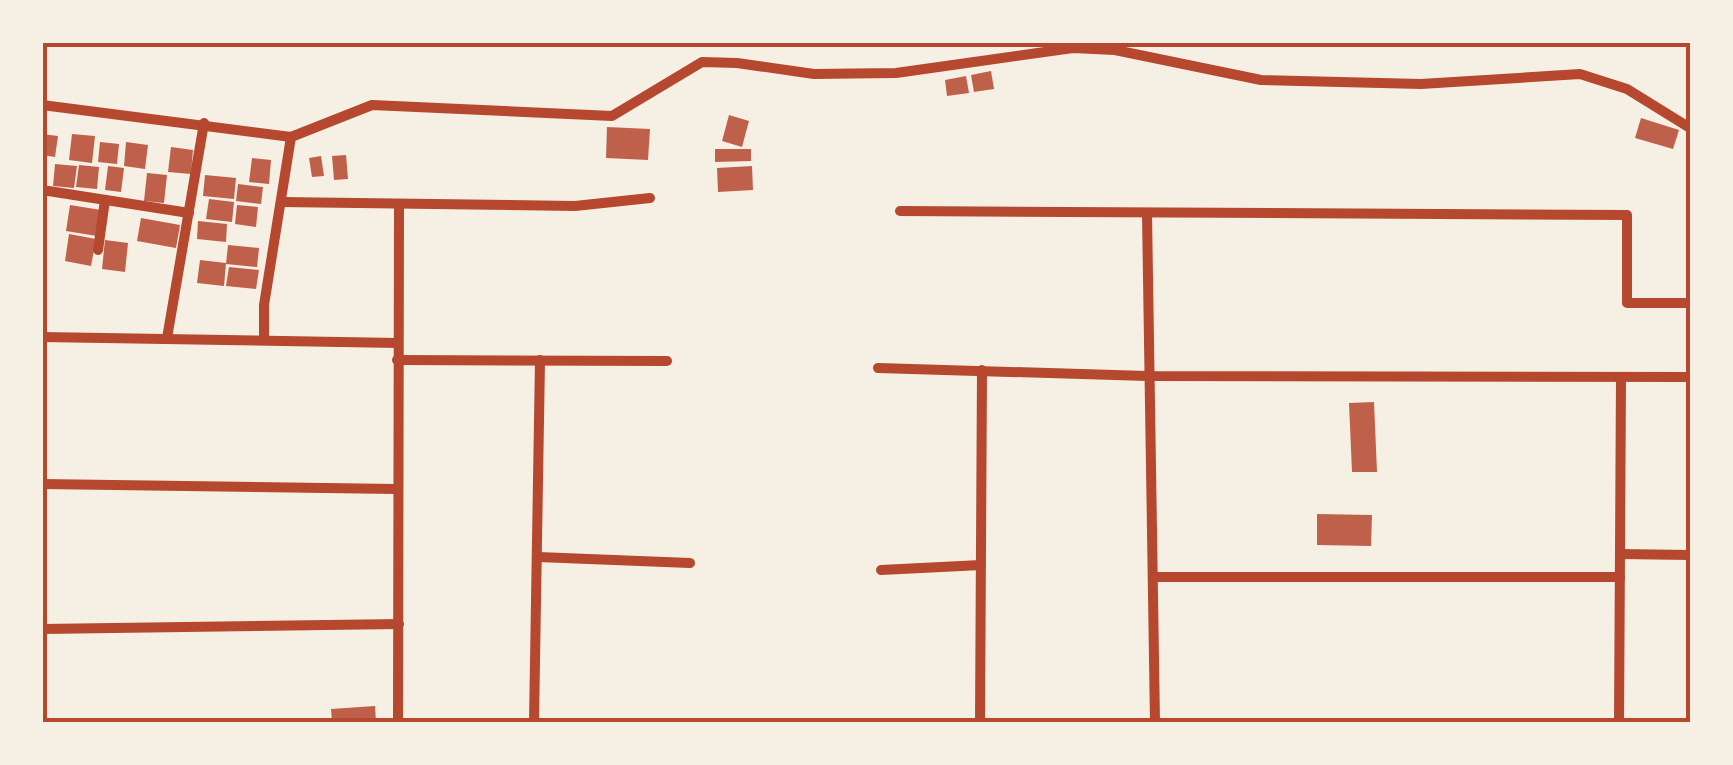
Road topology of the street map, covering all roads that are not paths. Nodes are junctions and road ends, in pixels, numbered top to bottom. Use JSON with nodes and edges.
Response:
{"nodes":[{"id":1,"x":42,"y":105,"type":"edge"},
{"id":2,"x":204,"y":123,"type":"junction"},
{"id":3,"x":1690,"y":128,"type":"edge"},
{"id":4,"x":292,"y":137,"type":"junction"},
{"id":5,"x":42,"y":190,"type":"edge"},
{"id":6,"x":650,"y":198,"type":"dead end"},
{"id":7,"x":105,"y":200,"type":"junction"},
{"id":8,"x":281,"y":202,"type":"junction"},
{"id":9,"x":399,"y":204,"type":"junction"},
{"id":10,"x":900,"y":211,"type":"dead end"},
{"id":11,"x":189,"y":213,"type":"junction"},
{"id":12,"x":1146,"y":214,"type":"junction"},
{"id":13,"x":98,"y":250,"type":"dead end"},
{"id":14,"x":1690,"y":303,"type":"edge"},
{"id":15,"x":42,"y":337,"type":"edge"},
{"id":16,"x":166,"y":338,"type":"junction"},
{"id":17,"x":264,"y":340,"type":"junction"},
{"id":18,"x":398,"y":343,"type":"junction"},
{"id":19,"x":397,"y":360,"type":"junction"},
{"id":20,"x":540,"y":360,"type":"junction"},
{"id":21,"x":667,"y":361,"type":"dead end"},
{"id":22,"x":878,"y":368,"type":"dead end"},
{"id":23,"x":982,"y":370,"type":"junction"},
{"id":24,"x":1147,"y":376,"type":"junction"},
{"id":25,"x":1621,"y":377,"type":"junction"},
{"id":26,"x":1690,"y":377,"type":"edge"},
{"id":27,"x":42,"y":484,"type":"edge"},
{"id":28,"x":396,"y":489,"type":"junction"},
{"id":29,"x":1620,"y":554,"type":"junction"},
{"id":30,"x":1690,"y":554,"type":"edge"},
{"id":31,"x":538,"y":557,"type":"junction"},
{"id":32,"x":690,"y":563,"type":"dead end"},
{"id":33,"x":980,"y":565,"type":"junction"},
{"id":34,"x":881,"y":570,"type":"dead end"},
{"id":35,"x":1620,"y":577,"type":"junction"},
{"id":36,"x":1154,"y":578,"type":"junction"},
{"id":37,"x":399,"y":624,"type":"junction"},
{"id":38,"x":42,"y":628,"type":"edge"},
{"id":39,"x":398,"y":722,"type":"edge"},
{"id":40,"x":534,"y":722,"type":"edge"},
{"id":41,"x":980,"y":722,"type":"edge"},
{"id":42,"x":1155,"y":722,"type":"edge"},
{"id":43,"x":1619,"y":722,"type":"edge"}],
"edges":[{"from":1,"to":2,"type":"street"},
{"from":2,"to":4,"type":"street"},
{"from":2,"to":11,"type":"street"},
{"from":3,"to":4,"type":"street"},
{"from":4,"to":8,"type":"street"},
{"from":5,"to":7,"type":"street"},
{"from":6,"to":9,"type":"street"},
{"from":7,"to":11,"type":"street"},
{"from":7,"to":13,"type":"street"},
{"from":8,"to":9,"type":"street"},
{"from":8,"to":17,"type":"street"},
{"from":9,"to":18,"type":"street"},
{"from":10,"to":12,"type":"street"},
{"from":11,"to":16,"type":"street"},
{"from":12,"to":14,"type":"street"},
{"from":12,"to":24,"type":"street"},
{"from":15,"to":16,"type":"street"},
{"from":16,"to":17,"type":"street"},
{"from":17,"to":18,"type":"street"},
{"from":18,"to":19,"type":"street"},
{"from":19,"to":20,"type":"street"},
{"from":19,"to":28,"type":"street"},
{"from":20,"to":21,"type":"street"},
{"from":20,"to":31,"type":"street"},
{"from":22,"to":23,"type":"street"},
{"from":23,"to":24,"type":"street"},
{"from":23,"to":33,"type":"street"},
{"from":24,"to":25,"type":"street"},
{"from":24,"to":36,"type":"street"},
{"from":25,"to":26,"type":"street"},
{"from":25,"to":29,"type":"street"},
{"from":27,"to":28,"type":"street"},
{"from":28,"to":37,"type":"street"},
{"from":29,"to":30,"type":"street"},
{"from":29,"to":35,"type":"street"},
{"from":31,"to":32,"type":"street"},
{"from":31,"to":40,"type":"street"},
{"from":33,"to":34,"type":"street"},
{"from":33,"to":41,"type":"street"},
{"from":35,"to":36,"type":"street"},
{"from":35,"to":43,"type":"street"},
{"from":36,"to":42,"type":"street"},
{"from":37,"to":38,"type":"street"},
{"from":37,"to":39,"type":"street"}]}
